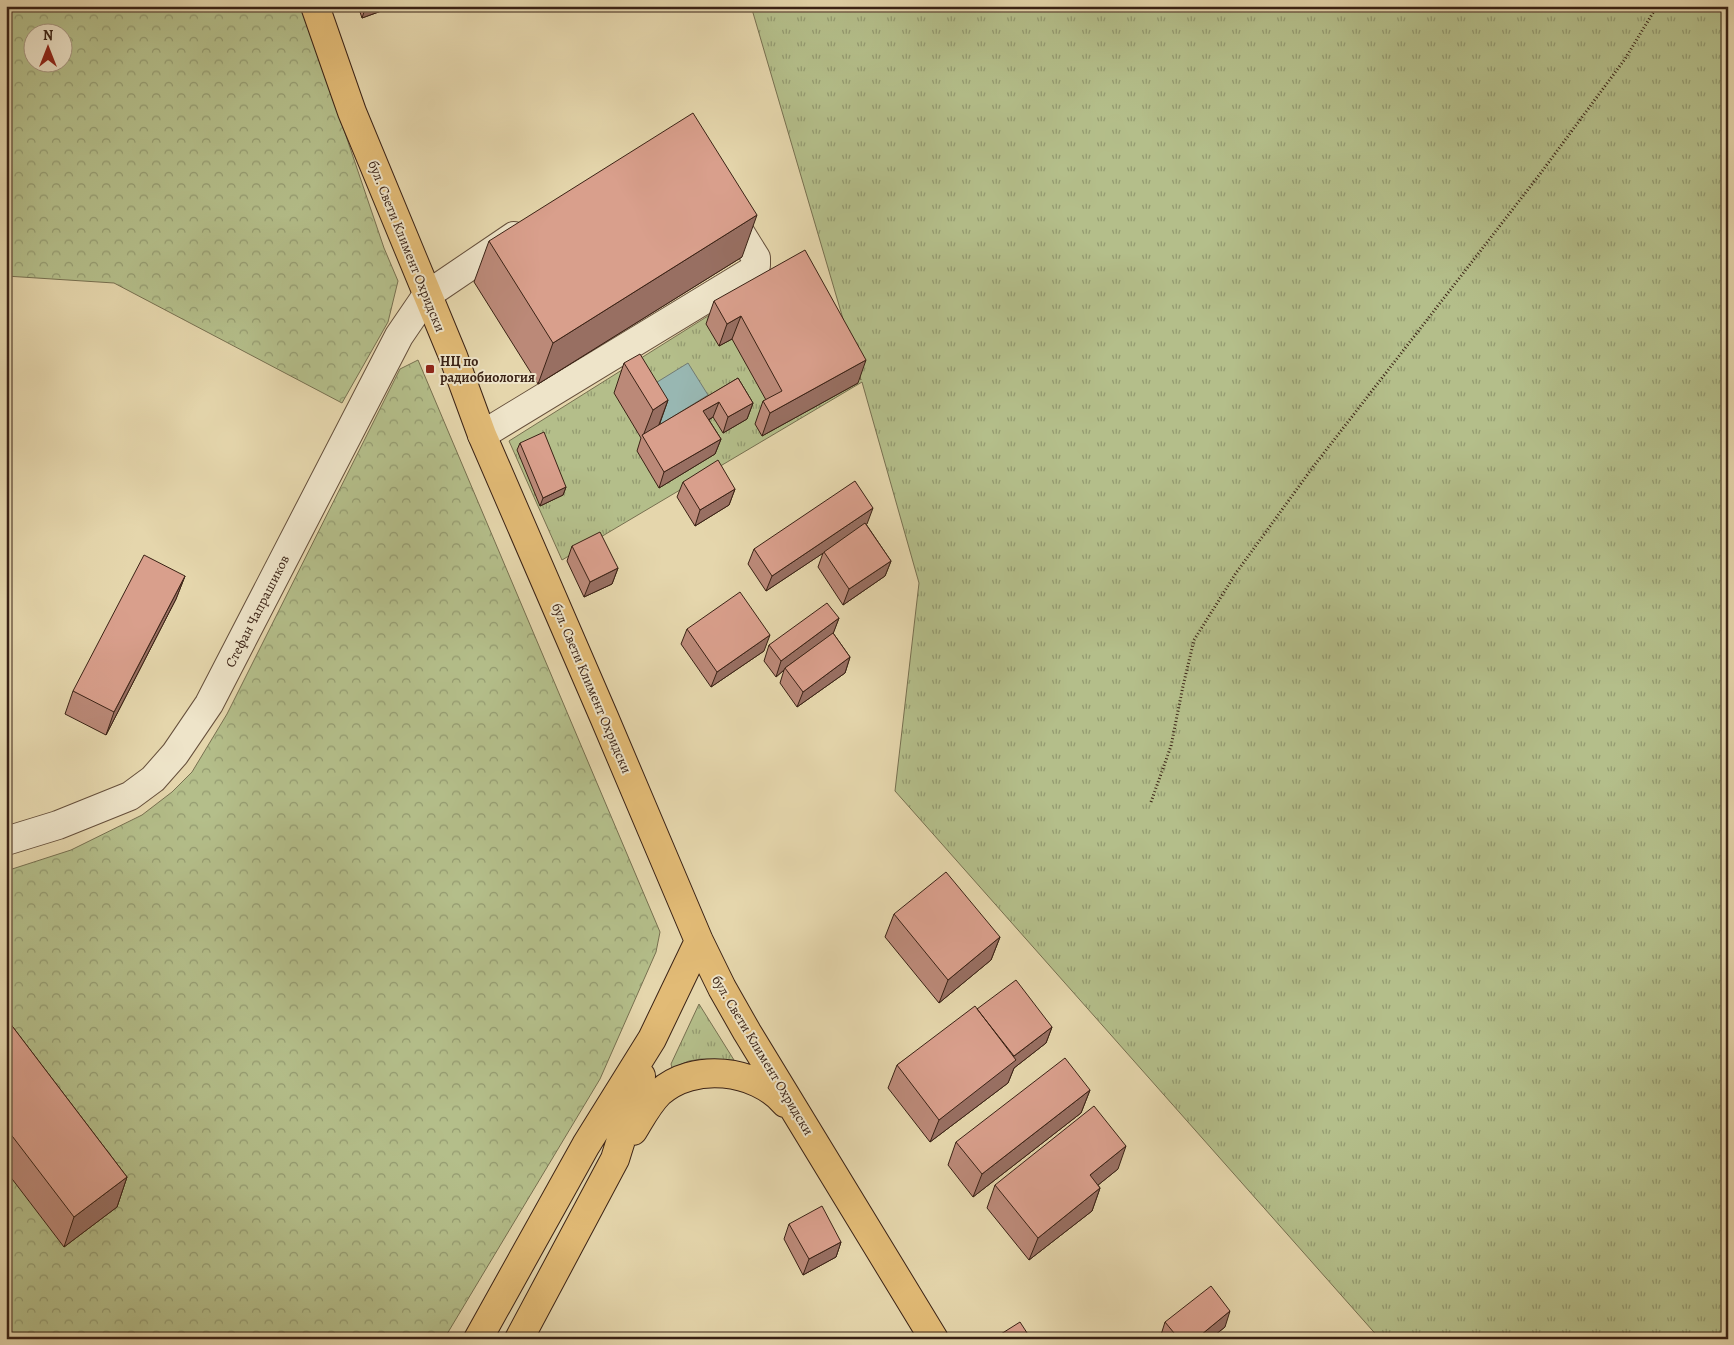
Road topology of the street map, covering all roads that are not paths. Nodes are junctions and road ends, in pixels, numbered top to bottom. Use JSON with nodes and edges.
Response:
{"nodes":[{"id":1,"x":315,"y":6,"type":"edge"},
{"id":2,"x":716,"y":195,"type":"edge"},
{"id":3,"x":533,"y":224,"type":"edge"},
{"id":4,"x":427,"y":295,"type":"junction"},
{"id":5,"x":482,"y":435,"type":"junction"},
{"id":6,"x":6,"y":841,"type":"edge"},
{"id":7,"x":699,"y":941,"type":"junction"},
{"id":8,"x":652,"y":1039,"type":"junction"},
{"id":9,"x":806,"y":1127,"type":"junction"},
{"id":10,"x":615,"y":1159,"type":"junction"},
{"id":11,"x":478,"y":1339,"type":"edge"},
{"id":12,"x":519,"y":1339,"type":"edge"},
{"id":13,"x":934,"y":1339,"type":"edge"}],
"edges":[{"from":1,"to":4,"type":"main road","name":"бул. Свети Климент Охридски"},
{"from":2,"to":5,"type":"street"},
{"from":3,"to":4,"type":"street"},
{"from":4,"to":5,"type":"main road","name":"бул. Свети Климент Охридски"},
{"from":4,"to":6,"type":"street","name":"Стефан Чапрашиков"},
{"from":5,"to":7,"type":"main road","name":"бул. Свети Климент Охридски"},
{"from":7,"to":8,"type":"main road"},
{"from":7,"to":9,"type":"main road","name":"бул. Свети Климент Охридски"},
{"from":8,"to":10,"type":"main road"},
{"from":8,"to":11,"type":"main road"},
{"from":9,"to":10,"type":"main road"},
{"from":9,"to":13,"type":"main road","name":"бул. Свети Климент Охридски"},
{"from":10,"to":12,"type":"main road"}]}
